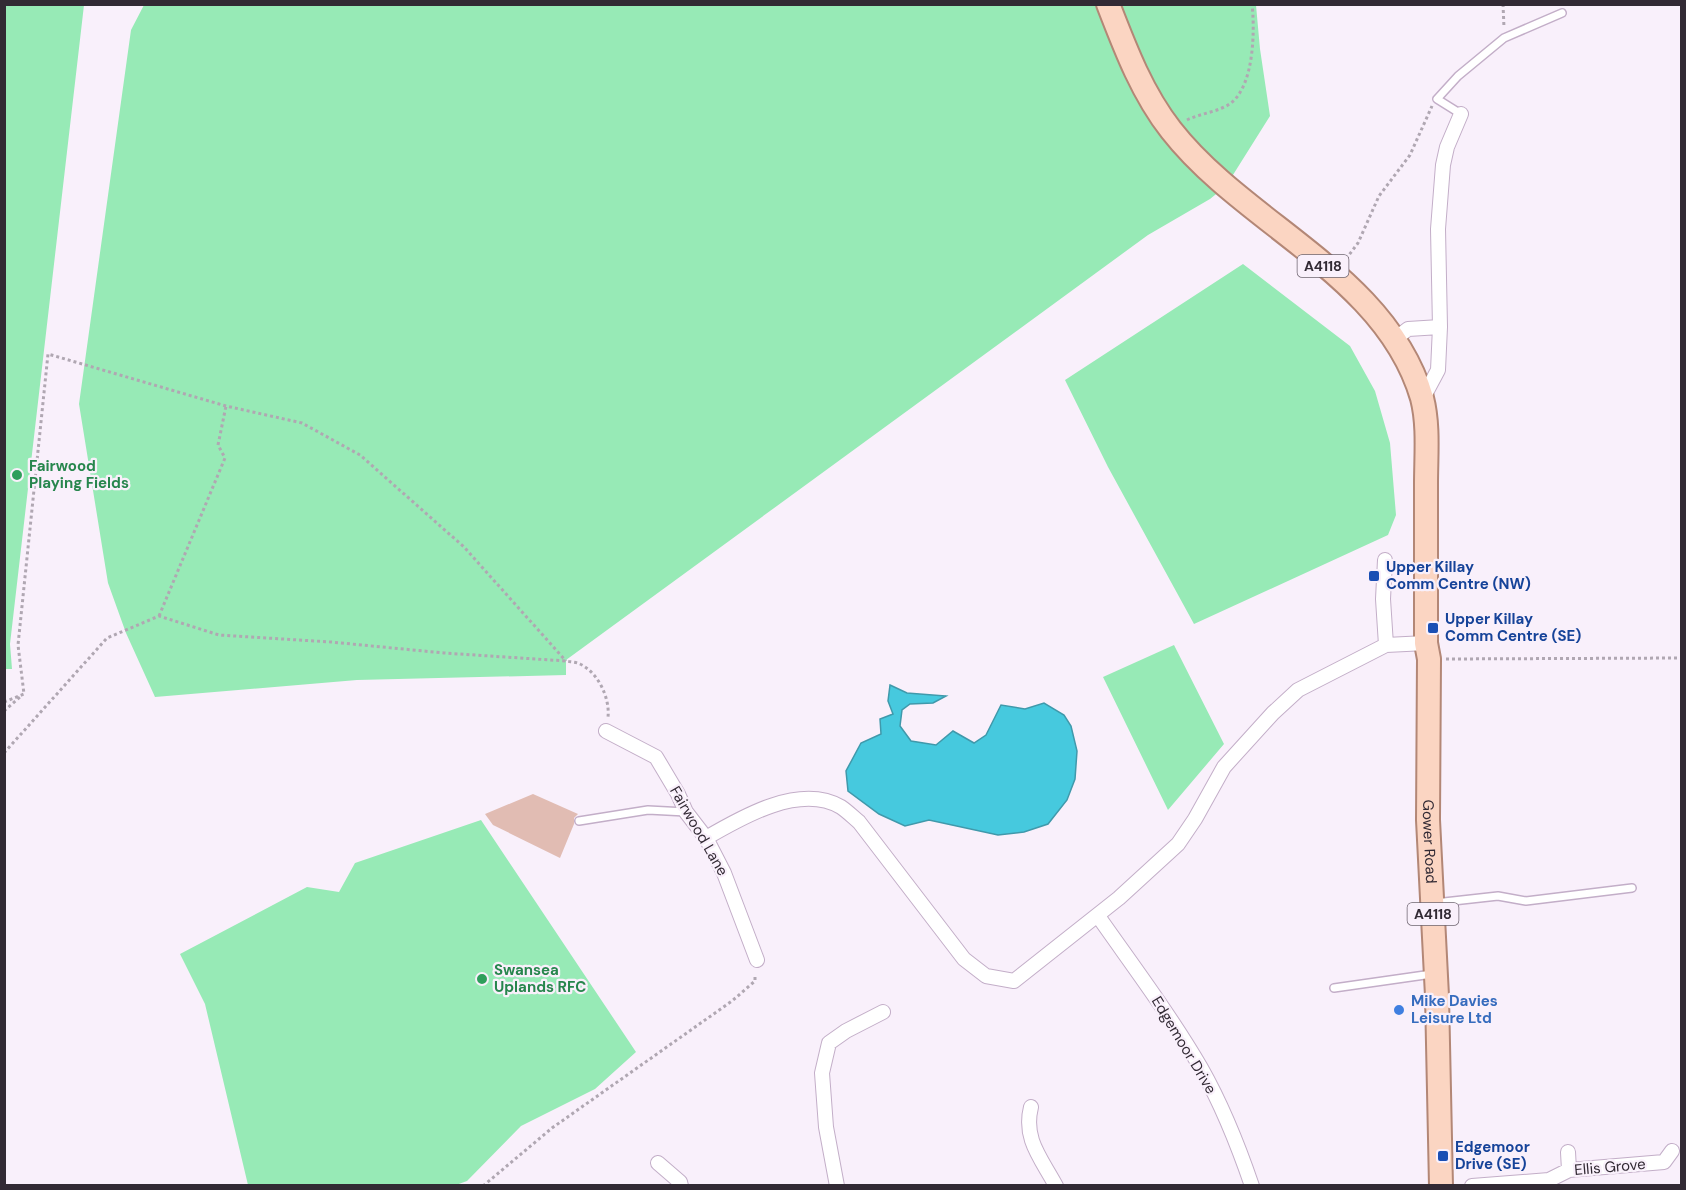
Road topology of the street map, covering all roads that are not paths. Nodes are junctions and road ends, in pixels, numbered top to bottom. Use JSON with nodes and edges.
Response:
{"nodes":[{"id":1,"x":1108,"y":4,"type":"edge"},
{"id":2,"x":1562,"y":13,"type":"dead end"},
{"id":3,"x":1461,"y":114,"type":"joint"},
{"id":4,"x":1440,"y":327,"type":"junction"},
{"id":5,"x":1395,"y":339,"type":"junction"},
{"id":6,"x":1422,"y":400,"type":"junction"},
{"id":7,"x":1384,"y":560,"type":"dead end"},
{"id":8,"x":1386,"y":645,"type":"junction"},
{"id":9,"x":1427,"y":651,"type":"junction"},
{"id":10,"x":606,"y":731,"type":"road end"},
{"id":11,"x":686,"y":812,"type":"junction"},
{"id":12,"x":579,"y":821,"type":"dead end"},
{"id":13,"x":706,"y":838,"type":"junction"},
{"id":14,"x":1632,"y":888,"type":"dead end"},
{"id":15,"x":1432,"y":903,"type":"junction"},
{"id":16,"x":1098,"y":916,"type":"junction"},
{"id":17,"x":757,"y":960,"type":"road end"},
{"id":18,"x":1436,"y":974,"type":"junction"},
{"id":19,"x":1334,"y":988,"type":"dead end"},
{"id":20,"x":883,"y":1012,"type":"dead end"},
{"id":21,"x":1031,"y":1107,"type":"dead end"},
{"id":22,"x":1672,"y":1151,"type":"dead end"},
{"id":23,"x":1568,"y":1152,"type":"dead end"},
{"id":24,"x":658,"y":1163,"type":"dead end"},
{"id":25,"x":1569,"y":1170,"type":"junction"},
{"id":26,"x":681,"y":1185,"type":"edge"},
{"id":27,"x":837,"y":1185,"type":"edge"},
{"id":28,"x":1056,"y":1185,"type":"edge"},
{"id":29,"x":1252,"y":1185,"type":"edge"},
{"id":30,"x":1441,"y":1185,"type":"edge"},
{"id":31,"x":1472,"y":1185,"type":"edge"}],
"edges":[{"from":1,"to":5,"type":"main road","number":"A4118"},
{"from":2,"to":3,"type":"lane"},
{"from":3,"to":4,"type":"street"},
{"from":4,"to":5,"type":"street"},
{"from":4,"to":6,"type":"street"},
{"from":5,"to":6,"type":"main road","number":"A4118"},
{"from":6,"to":9,"type":"main road","number":"A4118"},
{"from":7,"to":8,"type":"street"},
{"from":8,"to":9,"type":"street"},
{"from":8,"to":16,"type":"street"},
{"from":9,"to":15,"type":"main road","name":"Gower Road","number":"A4118"},
{"from":10,"to":11,"type":"street","name":"Fairwood Lane"},
{"from":11,"to":12,"type":"lane"},
{"from":11,"to":13,"type":"street","name":"Fairwood Lane"},
{"from":13,"to":16,"type":"street"},
{"from":13,"to":17,"type":"street","name":"Fairwood Lane"},
{"from":14,"to":15,"type":"lane"},
{"from":15,"to":18,"type":"main road","name":"Gower Road","number":"A4118"},
{"from":16,"to":29,"type":"street","name":"Edgemoor Drive"},
{"from":18,"to":19,"type":"lane"},
{"from":18,"to":30,"type":"main road","name":"Gower Road","number":"A4118"},
{"from":20,"to":27,"type":"street"},
{"from":21,"to":28,"type":"street"},
{"from":22,"to":25,"type":"street","name":"Ellis Grove"},
{"from":23,"to":25,"type":"street"},
{"from":24,"to":26,"type":"street"},
{"from":25,"to":31,"type":"street","name":"Ellis Grove"}]}
